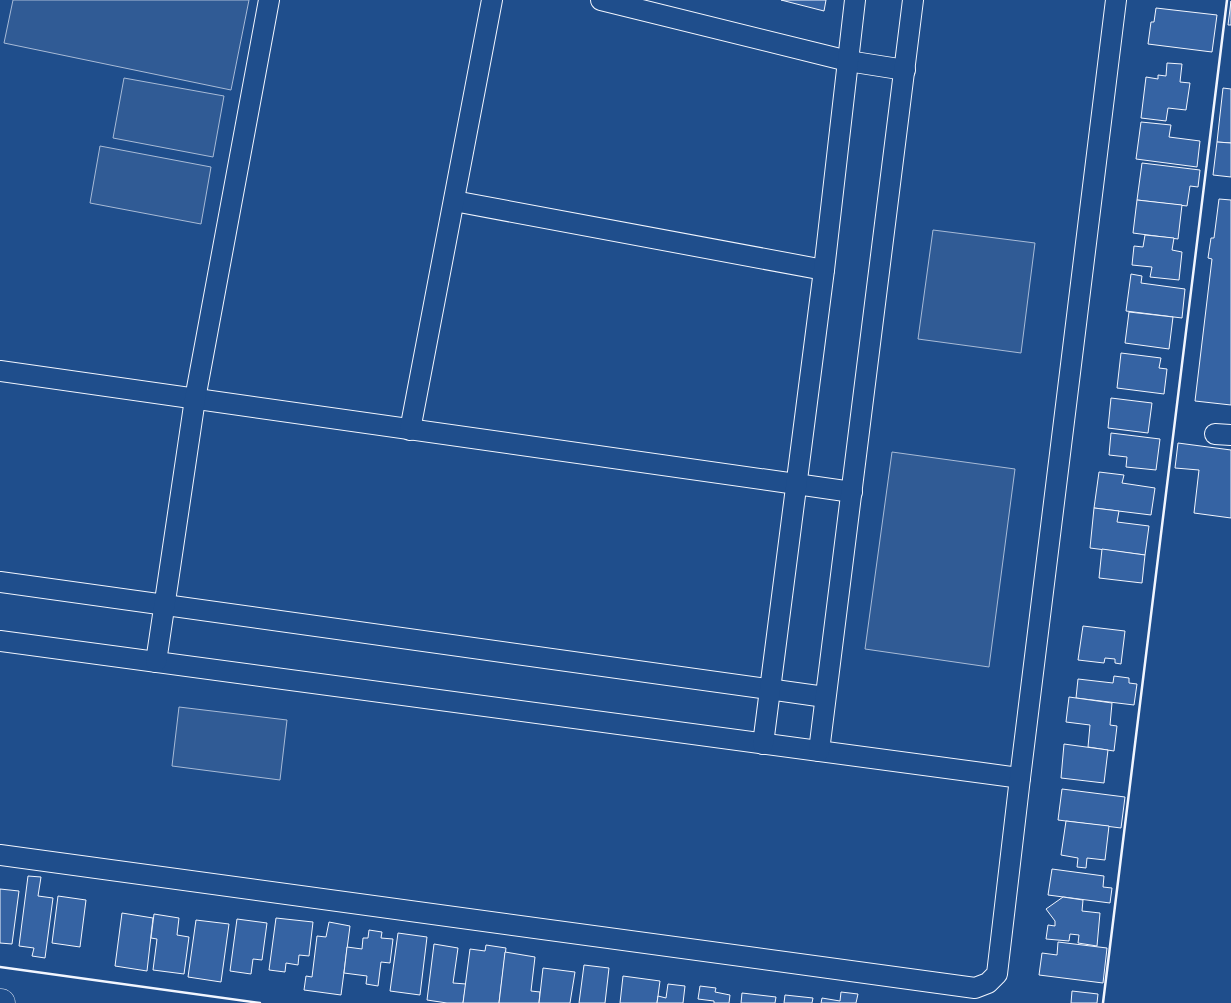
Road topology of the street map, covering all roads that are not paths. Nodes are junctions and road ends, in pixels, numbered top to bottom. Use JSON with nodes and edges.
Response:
{"nodes":[{"id":1,"x":269,"y":0,"type":"edge"},
{"id":2,"x":492,"y":0,"type":"edge"},
{"id":3,"x":600,"y":0,"type":"edge"},
{"id":4,"x":855,"y":0,"type":"edge"},
{"id":5,"x":912,"y":0,"type":"edge"},
{"id":6,"x":1116,"y":0,"type":"edge"},
{"id":7,"x":848,"y":61,"type":"junction"},
{"id":8,"x":905,"y":70,"type":"junction"},
{"id":9,"x":454,"y":202,"type":"junction"},
{"id":10,"x":824,"y":270,"type":"junction"},
{"id":11,"x":0,"y":371,"type":"edge"},
{"id":12,"x":195,"y":399,"type":"junction"},
{"id":13,"x":410,"y":430,"type":"junction"},
{"id":14,"x":797,"y":484,"type":"junction"},
{"id":15,"x":852,"y":492,"type":"junction"},
{"id":16,"x":0,"y":582,"type":"edge"},
{"id":17,"x":164,"y":606,"type":"junction"},
{"id":18,"x":0,"y":641,"type":"edge"},
{"id":19,"x":156,"y":662,"type":"junction"},
{"id":20,"x":770,"y":690,"type":"junction"},
{"id":21,"x":825,"y":697,"type":"junction"},
{"id":22,"x":764,"y":744,"type":"junction"},
{"id":23,"x":819,"y":751,"type":"junction"},
{"id":24,"x":1020,"y":778,"type":"junction"},
{"id":25,"x":0,"y":855,"type":"edge"}],
"edges":[{"from":1,"to":12,"type":"street"},
{"from":2,"to":9,"type":"street"},
{"from":3,"to":7,"type":"street"},
{"from":4,"to":7,"type":"street"},
{"from":5,"to":8,"type":"street"},
{"from":6,"to":24,"type":"street"},
{"from":7,"to":8,"type":"street"},
{"from":7,"to":10,"type":"street"},
{"from":8,"to":15,"type":"street"},
{"from":9,"to":10,"type":"street"},
{"from":9,"to":13,"type":"street"},
{"from":10,"to":14,"type":"street"},
{"from":11,"to":12,"type":"street"},
{"from":12,"to":13,"type":"street"},
{"from":12,"to":17,"type":"street"},
{"from":13,"to":14,"type":"street"},
{"from":14,"to":15,"type":"street"},
{"from":14,"to":20,"type":"street"},
{"from":15,"to":21,"type":"street"},
{"from":16,"to":17,"type":"street"},
{"from":17,"to":19,"type":"street"},
{"from":17,"to":20,"type":"street"},
{"from":18,"to":19,"type":"street"},
{"from":19,"to":22,"type":"street"},
{"from":20,"to":21,"type":"street"},
{"from":20,"to":22,"type":"street"},
{"from":21,"to":23,"type":"street"},
{"from":22,"to":23,"type":"street"},
{"from":23,"to":24,"type":"street"},
{"from":24,"to":25,"type":"street"}]}
